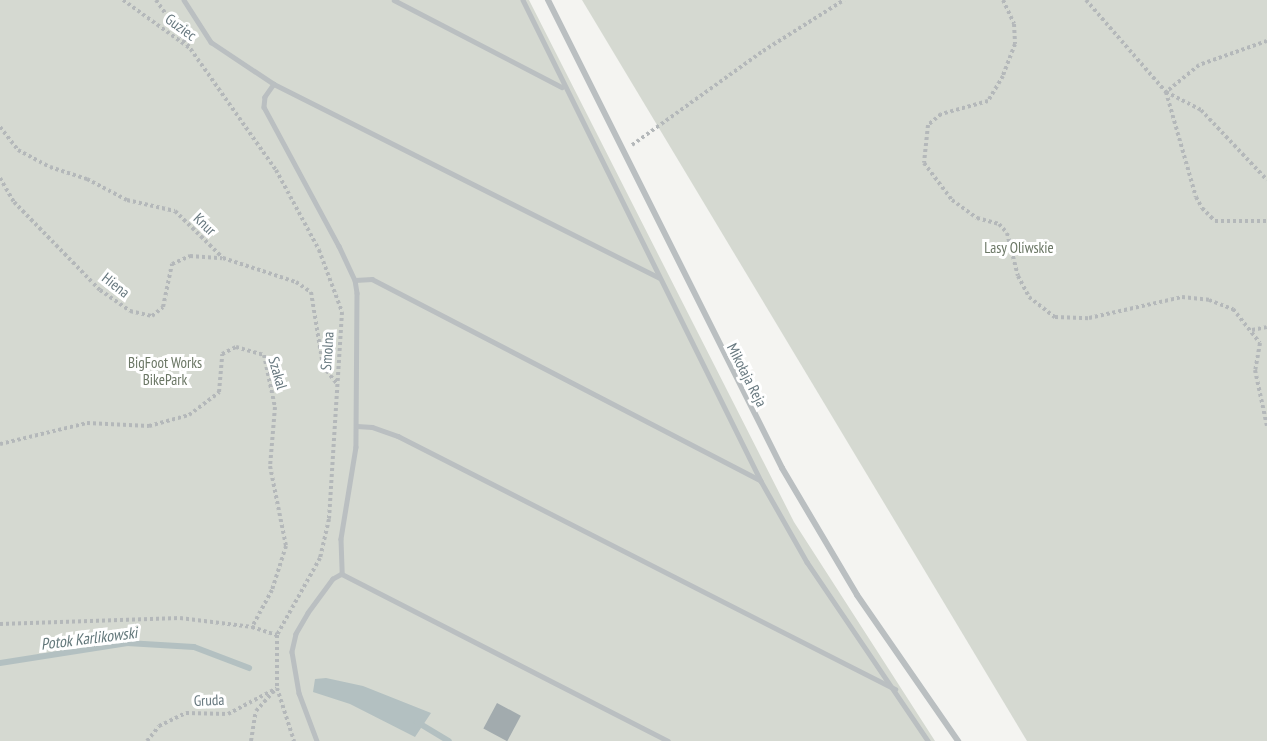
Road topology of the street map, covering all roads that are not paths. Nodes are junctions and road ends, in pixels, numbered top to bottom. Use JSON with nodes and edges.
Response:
{"nodes":[{"id":1,"x":184,"y":0,"type":"edge"},
{"id":2,"x":394,"y":0,"type":"edge"},
{"id":3,"x":523,"y":0,"type":"edge"},
{"id":4,"x":548,"y":0,"type":"edge"},
{"id":5,"x":274,"y":84,"type":"junction"},
{"id":6,"x":564,"y":88,"type":"junction"},
{"id":7,"x":659,"y":278,"type":"junction"},
{"id":8,"x":355,"y":280,"type":"junction"},
{"id":9,"x":357,"y":426,"type":"junction"},
{"id":10,"x":761,"y":481,"type":"junction"},
{"id":11,"x":342,"y":574,"type":"junction"},
{"id":12,"x":896,"y":689,"type":"junction"},
{"id":13,"x":317,"y":741,"type":"edge"},
{"id":14,"x":668,"y":741,"type":"edge"},
{"id":15,"x":928,"y":741,"type":"edge"},
{"id":16,"x":958,"y":741,"type":"edge"}],
"edges":[{"from":1,"to":5,"type":"lane"},
{"from":2,"to":6,"type":"lane"},
{"from":3,"to":6,"type":"lane"},
{"from":4,"to":16,"type":"street","name":"Mikołaja Reja"},
{"from":5,"to":7,"type":"lane"},
{"from":5,"to":8,"type":"lane"},
{"from":6,"to":7,"type":"lane"},
{"from":7,"to":10,"type":"lane"},
{"from":8,"to":9,"type":"lane"},
{"from":8,"to":10,"type":"lane"},
{"from":9,"to":11,"type":"lane"},
{"from":9,"to":12,"type":"lane"},
{"from":10,"to":12,"type":"lane"},
{"from":11,"to":13,"type":"lane"},
{"from":11,"to":14,"type":"lane"},
{"from":12,"to":15,"type":"lane"}]}
